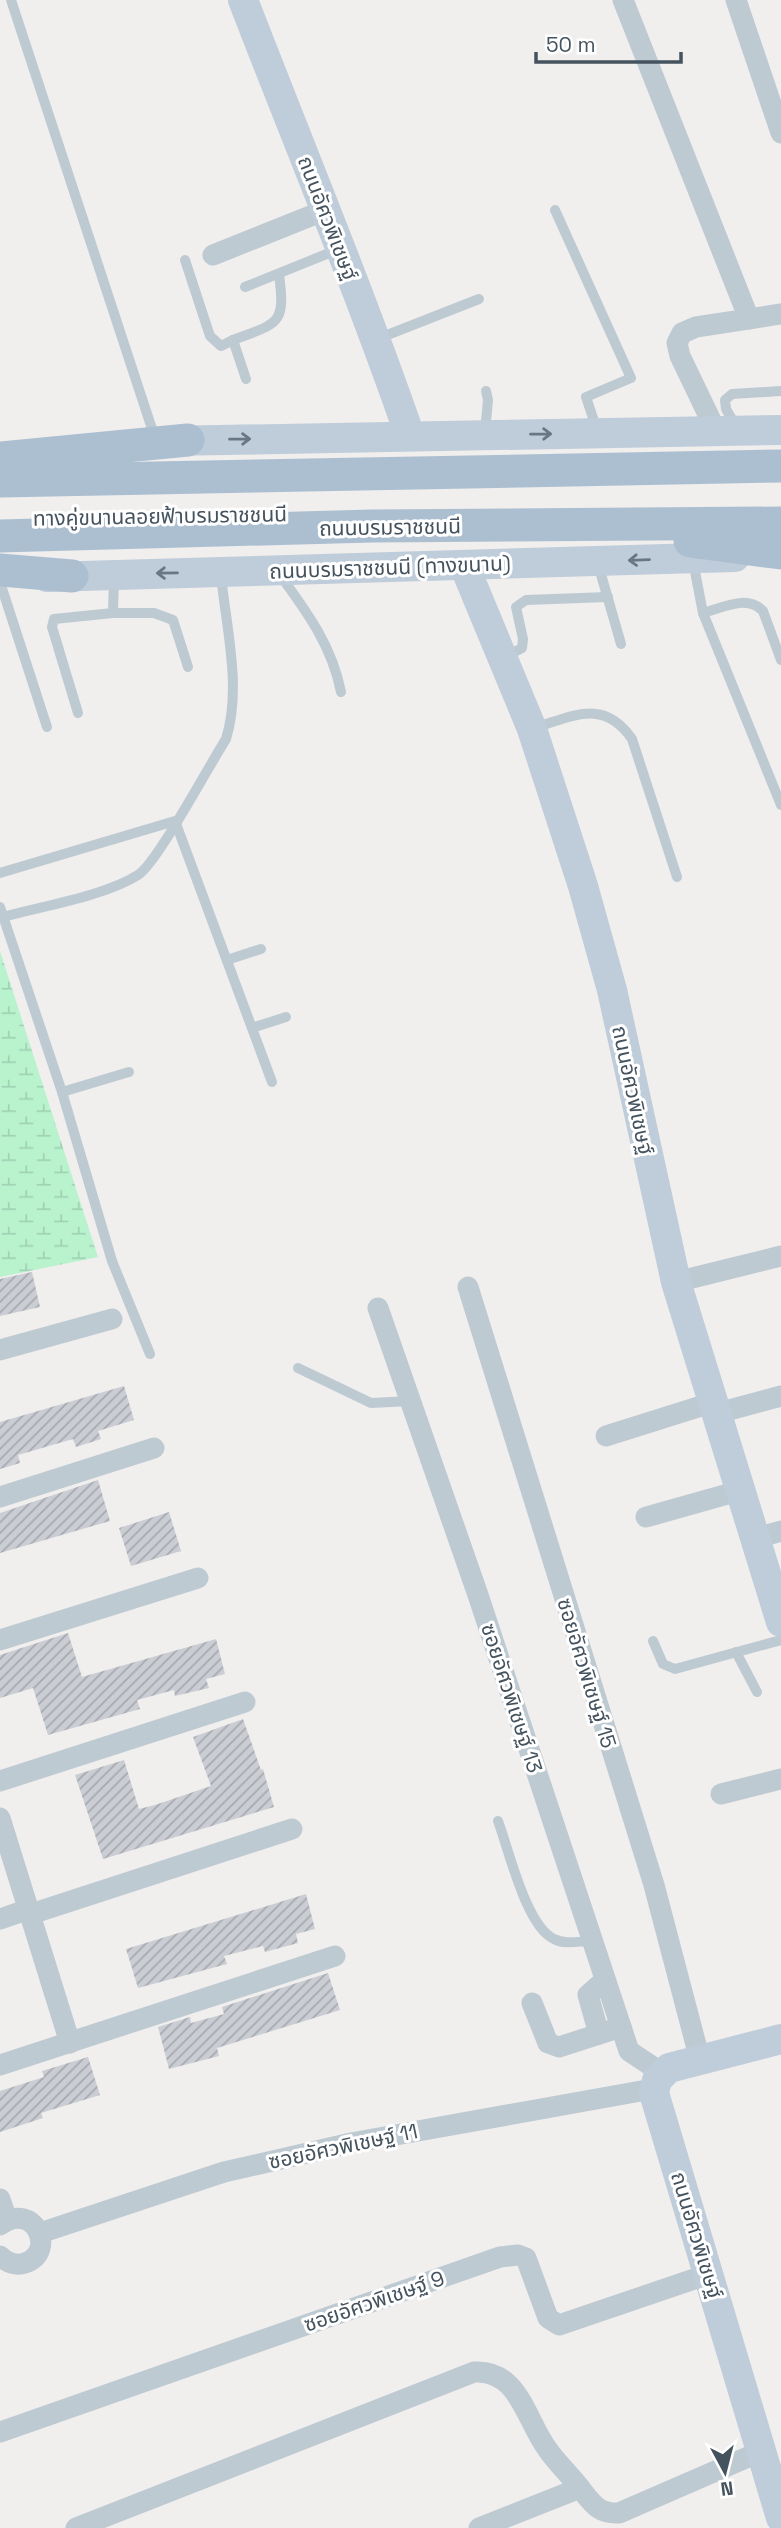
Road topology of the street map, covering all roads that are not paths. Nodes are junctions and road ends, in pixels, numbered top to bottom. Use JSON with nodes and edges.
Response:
{"nodes":[{"id":1,"x":11,"y":0,"type":"edge"},
{"id":2,"x":243,"y":0,"type":"edge"},
{"id":3,"x":623,"y":0,"type":"edge"},
{"id":4,"x":736,"y":0,"type":"edge"},
{"id":5,"x":781,"y":133,"type":"edge"},
{"id":6,"x":555,"y":210,"type":"dead end"},
{"id":7,"x":323,"y":211,"type":"junction"},
{"id":8,"x":339,"y":250,"type":"junction"},
{"id":9,"x":213,"y":255,"type":"dead end"},
{"id":10,"x":184,"y":260,"type":"dead end"},
{"id":11,"x":279,"y":275,"type":"junction"},
{"id":12,"x":245,"y":287,"type":"dead end"},
{"id":13,"x":479,"y":299,"type":"dead end"},
{"id":14,"x":781,"y":314,"type":"edge"},
{"id":15,"x":749,"y":319,"type":"junction"},
{"id":16,"x":377,"y":339,"type":"junction"},
{"id":17,"x":233,"y":340,"type":"junction"},
{"id":18,"x":246,"y":379,"type":"dead end"},
{"id":19,"x":486,"y":391,"type":"dead end"},
{"id":20,"x":781,"y":391,"type":"edge"},
{"id":21,"x":781,"y":430,"type":"edge"},
{"id":22,"x":727,"y":431,"type":"junction"},
{"id":23,"x":597,"y":433,"type":"junction"},
{"id":24,"x":485,"y":435,"type":"junction"},
{"id":25,"x":410,"y":436,"type":"junction"},
{"id":26,"x":172,"y":441,"type":"junction"},
{"id":27,"x":781,"y":446,"type":"edge"},
{"id":28,"x":0,"y":447,"type":"edge"},
{"id":29,"x":0,"y":458,"type":"edge"},
{"id":30,"x":781,"y":466,"type":"edge"},
{"id":31,"x":522,"y":470,"type":"junction"},
{"id":32,"x":781,"y":476,"type":"edge"},
{"id":33,"x":0,"y":481,"type":"edge"},
{"id":34,"x":0,"y":491,"type":"edge"},
{"id":35,"x":781,"y":504,"type":"edge"},
{"id":36,"x":0,"y":519,"type":"edge"},
{"id":37,"x":781,"y":523,"type":"edge"},
{"id":38,"x":573,"y":526,"type":"junction"},
{"id":39,"x":0,"y":536,"type":"edge"},
{"id":40,"x":781,"y":555,"type":"edge"},
{"id":41,"x":693,"y":559,"type":"junction"},
{"id":42,"x":598,"y":561,"type":"junction"},
{"id":43,"x":464,"y":565,"type":"junction"},
{"id":44,"x":0,"y":570,"type":"edge"},
{"id":45,"x":276,"y":570,"type":"junction"},
{"id":46,"x":220,"y":572,"type":"junction"},
{"id":47,"x":113,"y":575,"type":"junction"},
{"id":48,"x":72,"y":576,"type":"junction"},
{"id":49,"x":0,"y":580,"type":"edge"},
{"id":50,"x":608,"y":597,"type":"junction"},
{"id":51,"x":5,"y":612,"type":"edge"},
{"id":52,"x":113,"y":613,"type":"junction"},
{"id":53,"x":703,"y":613,"type":"junction"},
{"id":54,"x":621,"y":644,"type":"dead end"},
{"id":55,"x":503,"y":658,"type":"junction"},
{"id":56,"x":781,"y":660,"type":"edge"},
{"id":57,"x":188,"y":667,"type":"dead end"},
{"id":58,"x":341,"y":692,"type":"dead end"},
{"id":59,"x":78,"y":713,"type":"dead end"},
{"id":60,"x":47,"y":727,"type":"dead end"},
{"id":61,"x":532,"y":729,"type":"junction"},
{"id":62,"x":776,"y":781,"type":"edge"},
{"id":63,"x":781,"y":805,"type":"edge"},
{"id":64,"x":175,"y":821,"type":"junction"},
{"id":65,"x":0,"y":873,"type":"edge"},
{"id":66,"x":677,"y":877,"type":"dead end"},
{"id":67,"x":2,"y":912,"type":"edge"},
{"id":68,"x":261,"y":949,"type":"dead end"},
{"id":69,"x":227,"y":960,"type":"junction"},
{"id":70,"x":286,"y":1017,"type":"dead end"},
{"id":71,"x":252,"y":1028,"type":"junction"},
{"id":72,"x":129,"y":1072,"type":"dead end"},
{"id":73,"x":272,"y":1082,"type":"dead end"},
{"id":74,"x":62,"y":1092,"type":"junction"},
{"id":75,"x":781,"y":1256,"type":"edge"},
{"id":76,"x":676,"y":1282,"type":"junction"},
{"id":77,"x":468,"y":1287,"type":"dead end"},
{"id":78,"x":378,"y":1308,"type":"dead end"},
{"id":79,"x":112,"y":1318,"type":"dead end"},
{"id":80,"x":0,"y":1350,"type":"edge"},
{"id":81,"x":150,"y":1354,"type":"dead end"},
{"id":82,"x":298,"y":1368,"type":"dead end"},
{"id":83,"x":781,"y":1396,"type":"edge"},
{"id":84,"x":411,"y":1401,"type":"junction"},
{"id":85,"x":716,"y":1407,"type":"junction"},
{"id":86,"x":606,"y":1436,"type":"dead end"},
{"id":87,"x":153,"y":1448,"type":"dead end"},
{"id":88,"x":742,"y":1490,"type":"junction"},
{"id":89,"x":0,"y":1497,"type":"edge"},
{"id":90,"x":646,"y":1517,"type":"dead end"},
{"id":91,"x":769,"y":1535,"type":"edge"},
{"id":92,"x":198,"y":1578,"type":"dead end"},
{"id":93,"x":781,"y":1622,"type":"edge"},
{"id":94,"x":0,"y":1640,"type":"edge"},
{"id":95,"x":781,"y":1640,"type":"edge"},
{"id":96,"x":653,"y":1641,"type":"dead end"},
{"id":97,"x":737,"y":1652,"type":"junction"},
{"id":98,"x":757,"y":1692,"type":"dead end"},
{"id":99,"x":245,"y":1702,"type":"dead end"},
{"id":100,"x":781,"y":1779,"type":"edge"},
{"id":101,"x":0,"y":1781,"type":"edge"},
{"id":102,"x":721,"y":1794,"type":"dead end"},
{"id":103,"x":0,"y":1818,"type":"edge"},
{"id":104,"x":498,"y":1821,"type":"dead end"},
{"id":105,"x":292,"y":1829,"type":"dead end"},
{"id":106,"x":8,"y":1875,"type":"edge"},
{"id":107,"x":30,"y":1912,"type":"junction"},
{"id":108,"x":0,"y":1919,"type":"edge"},
{"id":109,"x":592,"y":1941,"type":"junction"},
{"id":110,"x":335,"y":1956,"type":"dead end"},
{"id":111,"x":604,"y":1981,"type":"junction"},
{"id":112,"x":531,"y":2003,"type":"dead end"},
{"id":113,"x":621,"y":2027,"type":"junction"},
{"id":114,"x":599,"y":2034,"type":"junction"},
{"id":115,"x":781,"y":2039,"type":"edge"},
{"id":116,"x":70,"y":2043,"type":"junction"},
{"id":117,"x":700,"y":2060,"type":"junction"},
{"id":118,"x":0,"y":2065,"type":"edge"},
{"id":119,"x":658,"y":2083,"type":"junction"},
{"id":120,"x":0,"y":2199,"type":"edge"},
{"id":121,"x":3,"y":2223,"type":"edge"},
{"id":122,"x":40,"y":2233,"type":"junction"},
{"id":123,"x":0,"y":2256,"type":"edge"},
{"id":124,"x":709,"y":2274,"type":"junction"},
{"id":125,"x":0,"y":2432,"type":"edge"},
{"id":126,"x":771,"y":2466,"type":"edge"},
{"id":127,"x":580,"y":2488,"type":"junction"},
{"id":128,"x":781,"y":2518,"type":"edge"},
{"id":129,"x":594,"y":2519,"type":"edge"},
{"id":130,"x":76,"y":2528,"type":"edge"},
{"id":131,"x":479,"y":2528,"type":"edge"}],
"edges":[{"from":1,"to":26,"type":"lane"},
{"from":2,"to":7,"type":"street","name":"ถนนอัศวพิเชษฐ์"},
{"from":3,"to":15,"type":"street"},
{"from":4,"to":5,"type":"street"},
{"from":6,"to":23,"type":"lane"},
{"from":7,"to":8,"type":"street","name":"ถนนอัศวพิเชษฐ์"},
{"from":7,"to":9,"type":"street"},
{"from":8,"to":11,"type":"lane"},
{"from":8,"to":16,"type":"street","name":"ถนนอัศวพิเชษฐ์"},
{"from":10,"to":17,"type":"lane"},
{"from":11,"to":12,"type":"lane"},
{"from":11,"to":17,"type":"lane"},
{"from":13,"to":16,"type":"lane"},
{"from":14,"to":15,"type":"street"},
{"from":15,"to":22,"type":"street"},
{"from":16,"to":25,"type":"street","name":"ถนนอัศวพิเชษฐ์"},
{"from":17,"to":18,"type":"lane"},
{"from":19,"to":24,"type":"lane"},
{"from":20,"to":22,"type":"lane"},
{"from":21,"to":22,"type":"street"},
{"from":22,"to":23,"type":"street"},
{"from":24,"to":23,"type":"street","one_way":true},
{"from":24,"to":25,"type":"street"},
{"from":26,"to":25,"type":"street","one_way":true},
{"from":26,"to":28,"type":"street"},
{"from":26,"to":29,"type":"main road"},
{"from":27,"to":31,"type":"main road"},
{"from":30,"to":31,"type":"main road"},
{"from":31,"to":33,"type":"main road"},
{"from":32,"to":34,"type":"main road","name":"ทางคู่ขนานลอยฟ้าบรมราชชนนี"},
{"from":35,"to":36,"type":"main road","name":"ทางคู่ขนานลอยฟ้าบรมราชชนนี"},
{"from":37,"to":38,"type":"main road","name":"ถนนบรมราชชนนี"},
{"from":38,"to":39,"type":"main road","name":"ถนนบรมราชชนนี"},
{"from":38,"to":40,"type":"main road"},
{"from":40,"to":41,"type":"street","name":"ถนนบรมราชชนนี (ทางขนาน)"},
{"from":41,"to":42,"type":"street","name":"ถนนบรมราชชนนี (ทางขนาน)","one_way":true},
{"from":41,"to":53,"type":"lane"},
{"from":42,"to":43,"type":"street","name":"ถนนบรมราชชนนี (ทางขนาน)"},
{"from":42,"to":50,"type":"lane"},
{"from":43,"to":45,"type":"street","name":"ถนนบรมราชชนนี (ทางขนาน)"},
{"from":43,"to":55,"type":"street","name":"ถนนอัศวพิเชษฐ์"},
{"from":44,"to":48,"type":"main road"},
{"from":45,"to":46,"type":"street","name":"ถนนบรมราชชนนี (ทางขนาน)"},
{"from":45,"to":58,"type":"lane"},
{"from":46,"to":47,"type":"street","name":"ถนนบรมราชชนนี (ทางขนาน)","one_way":true},
{"from":46,"to":64,"type":"lane"},
{"from":47,"to":48,"type":"street","name":"ถนนบรมราชชนนี (ทางขนาน)"},
{"from":47,"to":52,"type":"lane"},
{"from":48,"to":49,"type":"street","name":"ถนนบรมราชชนนี (ทางขนาน)"},
{"from":49,"to":51,"type":"lane"},
{"from":50,"to":54,"type":"lane"},
{"from":50,"to":55,"type":"lane"},
{"from":51,"to":60,"type":"lane"},
{"from":52,"to":57,"type":"lane"},
{"from":52,"to":59,"type":"lane"},
{"from":53,"to":56,"type":"lane"},
{"from":53,"to":62,"type":"lane"},
{"from":55,"to":61,"type":"street","name":"ถนนอัศวพิเชษฐ์"},
{"from":61,"to":66,"type":"lane"},
{"from":61,"to":76,"type":"street","name":"ถนนอัศวพิเชษฐ์"},
{"from":62,"to":63,"type":"lane"},
{"from":64,"to":65,"type":"lane"},
{"from":64,"to":67,"type":"lane"},
{"from":64,"to":69,"type":"lane"},
{"from":67,"to":74,"type":"lane"},
{"from":68,"to":69,"type":"lane"},
{"from":69,"to":71,"type":"lane"},
{"from":70,"to":71,"type":"lane"},
{"from":71,"to":73,"type":"lane"},
{"from":72,"to":74,"type":"lane"},
{"from":74,"to":81,"type":"lane"},
{"from":75,"to":76,"type":"street"},
{"from":76,"to":85,"type":"street","name":"ถนนอัศวพิเชษฐ์"},
{"from":77,"to":117,"type":"street","name":"ซอยอัศวพิเชษฐ์ 15"},
{"from":78,"to":84,"type":"street","name":"ซอยอัศวพิเชษฐ์ 13"},
{"from":79,"to":80,"type":"street"},
{"from":82,"to":84,"type":"lane"},
{"from":83,"to":85,"type":"street"},
{"from":84,"to":109,"type":"street","name":"ซอยอัศวพิเชษฐ์ 13"},
{"from":85,"to":86,"type":"street"},
{"from":85,"to":88,"type":"street","name":"ถนนอัศวพิเชษฐ์"},
{"from":87,"to":89,"type":"street"},
{"from":88,"to":90,"type":"street"},
{"from":88,"to":91,"type":"street","name":"ถนนอัศวพิเชษฐ์"},
{"from":91,"to":93,"type":"street","name":"ถนนอัศวพิเชษฐ์"},
{"from":92,"to":94,"type":"street"},
{"from":95,"to":97,"type":"lane"},
{"from":96,"to":97,"type":"lane"},
{"from":97,"to":98,"type":"lane"},
{"from":99,"to":101,"type":"street"},
{"from":100,"to":102,"type":"street"},
{"from":103,"to":106,"type":"street"},
{"from":104,"to":109,"type":"lane"},
{"from":105,"to":107,"type":"street"},
{"from":106,"to":107,"type":"street"},
{"from":107,"to":108,"type":"street"},
{"from":107,"to":116,"type":"street"},
{"from":109,"to":111,"type":"street","name":"ซอยอัศวพิเชษฐ์ 13"},
{"from":110,"to":116,"type":"street"},
{"from":111,"to":113,"type":"street","name":"ซอยอัศวพิเชษฐ์ 13"},
{"from":111,"to":114,"type":"street"},
{"from":112,"to":114,"type":"street"},
{"from":113,"to":114,"type":"street"},
{"from":113,"to":119,"type":"street","name":"ซอยอัศวพิเชษฐ์ 13"},
{"from":115,"to":117,"type":"street"},
{"from":116,"to":118,"type":"street"},
{"from":117,"to":119,"type":"street"},
{"from":119,"to":122,"type":"street","name":"ซอยอัศวพิเชษฐ์ 11"},
{"from":119,"to":124,"type":"street","name":"ถนนอัศวพิเชษฐ์"},
{"from":120,"to":121,"type":"street"},
{"from":121,"to":122,"type":"street"},
{"from":122,"to":123,"type":"street"},
{"from":124,"to":125,"type":"street","name":"ซอยอัศวพิเชษฐ์ 9"},
{"from":124,"to":126,"type":"street","name":"ถนนอัศวพิเชษฐ์"},
{"from":126,"to":128,"type":"street","name":"ถนนอัศวพิเชษฐ์"},
{"from":126,"to":129,"type":"street"},
{"from":127,"to":129,"type":"street"},
{"from":127,"to":130,"type":"street"},
{"from":127,"to":131,"type":"street"}]}
